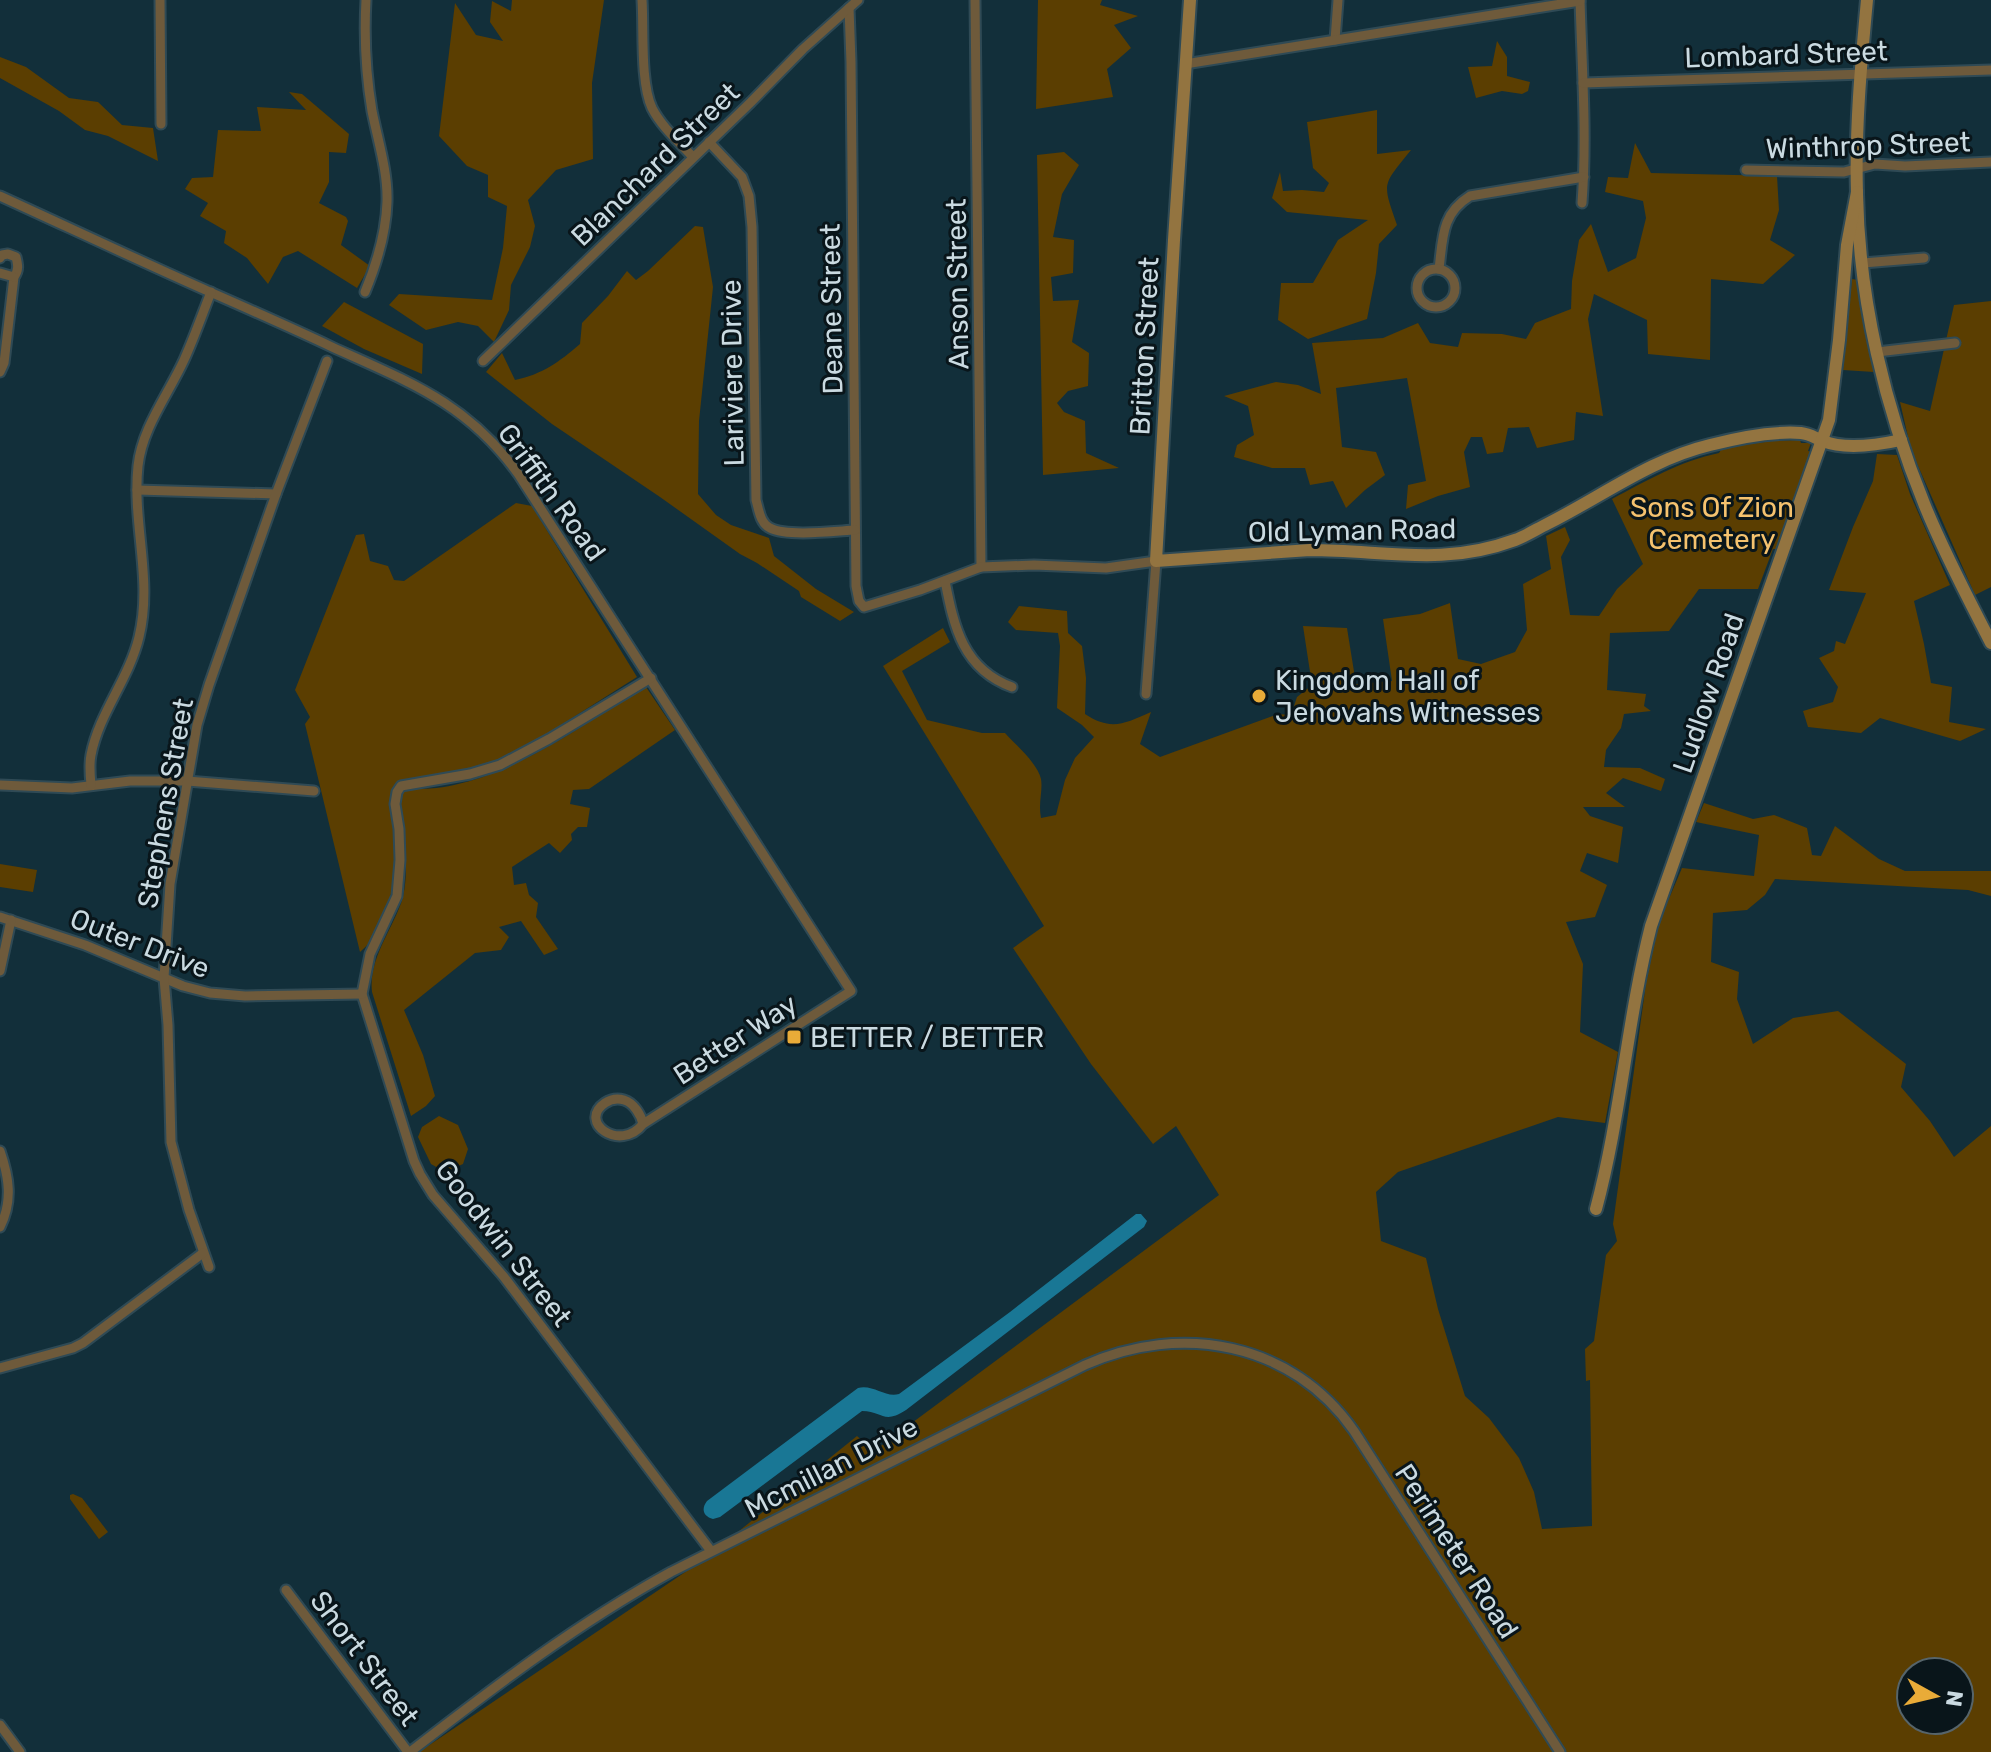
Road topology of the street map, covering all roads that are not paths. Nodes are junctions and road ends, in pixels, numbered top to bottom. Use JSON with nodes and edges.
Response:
{"nodes":[{"id":1,"x":160,"y":0,"type":"edge"},
{"id":2,"x":366,"y":0,"type":"edge"},
{"id":3,"x":642,"y":0,"type":"edge"},
{"id":4,"x":858,"y":0,"type":"edge"},
{"id":5,"x":975,"y":0,"type":"edge"},
{"id":6,"x":1190,"y":0,"type":"edge"},
{"id":7,"x":1338,"y":0,"type":"edge"},
{"id":8,"x":1580,"y":0,"type":"edge"},
{"id":9,"x":1867,"y":0,"type":"edge"},
{"id":10,"x":849,"y":8,"type":"junction"},
{"id":11,"x":1335,"y":40,"type":"junction"},
{"id":12,"x":1185,"y":64,"type":"junction"},
{"id":13,"x":1991,"y":70,"type":"edge"},
{"id":14,"x":1860,"y":73,"type":"junction"},
{"id":15,"x":1583,"y":83,"type":"junction"},
{"id":16,"x":161,"y":124,"type":"dead end"},
{"id":17,"x":709,"y":142,"type":"junction"},
{"id":18,"x":693,"y":157,"type":"junction"},
{"id":19,"x":1991,"y":162,"type":"edge"},
{"id":20,"x":1857,"y":168,"type":"junction"},
{"id":21,"x":1746,"y":170,"type":"dead end"},
{"id":22,"x":1584,"y":177,"type":"junction"},
{"id":23,"x":1857,"y":192,"type":"junction"},
{"id":24,"x":0,"y":196,"type":"edge"},
{"id":25,"x":1582,"y":203,"type":"dead end"},
{"id":26,"x":0,"y":258,"type":"edge"},
{"id":27,"x":1924,"y":258,"type":"dead end"},
{"id":28,"x":1863,"y":263,"type":"junction"},
{"id":29,"x":1439,"y":269,"type":"junction"},
{"id":30,"x":0,"y":273,"type":"edge"},
{"id":31,"x":14,"y":277,"type":"junction"},
{"id":32,"x":211,"y":292,"type":"junction"},
{"id":33,"x":365,"y":292,"type":"dead end"},
{"id":34,"x":1955,"y":343,"type":"dead end"},
{"id":35,"x":3,"y":349,"type":"edge"},
{"id":36,"x":1877,"y":352,"type":"junction"},
{"id":37,"x":327,"y":361,"type":"dead end"},
{"id":38,"x":483,"y":361,"type":"dead end"},
{"id":39,"x":0,"y":372,"type":"edge"},
{"id":40,"x":1901,"y":440,"type":"junction"},
{"id":41,"x":1822,"y":441,"type":"junction"},
{"id":42,"x":137,"y":490,"type":"junction"},
{"id":43,"x":276,"y":494,"type":"junction"},
{"id":44,"x":855,"y":530,"type":"junction"},
{"id":45,"x":1156,"y":561,"type":"junction"},
{"id":46,"x":981,"y":567,"type":"junction"},
{"id":47,"x":945,"y":581,"type":"junction"},
{"id":48,"x":864,"y":607,"type":"joint"},
{"id":49,"x":1991,"y":643,"type":"edge"},
{"id":50,"x":651,"y":678,"type":"junction"},
{"id":51,"x":1012,"y":687,"type":"dead end"},
{"id":52,"x":1146,"y":694,"type":"dead end"},
{"id":53,"x":187,"y":781,"type":"junction"},
{"id":54,"x":0,"y":785,"type":"edge"},
{"id":55,"x":91,"y":785,"type":"junction"},
{"id":56,"x":314,"y":791,"type":"dead end"},
{"id":57,"x":0,"y":917,"type":"edge"},
{"id":58,"x":11,"y":920,"type":"junction"},
{"id":59,"x":0,"y":971,"type":"edge"},
{"id":60,"x":164,"y":978,"type":"junction"},
{"id":61,"x":851,"y":991,"type":"joint"},
{"id":62,"x":362,"y":994,"type":"junction"},
{"id":63,"x":643,"y":1124,"type":"junction"},
{"id":64,"x":0,"y":1151,"type":"edge"},
{"id":65,"x":1596,"y":1209,"type":"dead end"},
{"id":66,"x":0,"y":1227,"type":"edge"},
{"id":67,"x":203,"y":1253,"type":"junction"},
{"id":68,"x":209,"y":1267,"type":"dead end"},
{"id":69,"x":0,"y":1368,"type":"edge"},
{"id":70,"x":1307,"y":1383,"type":"joint"},
{"id":71,"x":711,"y":1551,"type":"junction"},
{"id":72,"x":286,"y":1590,"type":"dead end"},
{"id":73,"x":0,"y":1725,"type":"edge"},
{"id":74,"x":20,"y":1752,"type":"edge"},
{"id":75,"x":409,"y":1752,"type":"edge"},
{"id":76,"x":1560,"y":1752,"type":"edge"}],
"edges":[{"from":1,"to":16,"type":"street"},
{"from":2,"to":33,"type":"street"},
{"from":3,"to":18,"type":"street"},
{"from":4,"to":10,"type":"street","name":"Blanchard Street"},
{"from":5,"to":46,"type":"street","name":"Anson Street"},
{"from":6,"to":12,"type":"street","name":"Britton Street"},
{"from":7,"to":11,"type":"street"},
{"from":8,"to":11,"type":"street"},
{"from":8,"to":15,"type":"street"},
{"from":9,"to":14,"type":"street"},
{"from":10,"to":17,"type":"street","name":"Blanchard Street"},
{"from":10,"to":44,"type":"street","name":"Deane Street"},
{"from":11,"to":12,"type":"street"},
{"from":12,"to":45,"type":"street","name":"Britton Street"},
{"from":13,"to":14,"type":"street","name":"Lombard Street"},
{"from":14,"to":15,"type":"street","name":"Lombard Street"},
{"from":14,"to":20,"type":"street"},
{"from":15,"to":22,"type":"street"},
{"from":17,"to":18,"type":"street","name":"Blanchard Street"},
{"from":17,"to":44,"type":"street","name":"Lariviere Drive"},
{"from":18,"to":38,"type":"street","name":"Blanchard Street"},
{"from":19,"to":20,"type":"street","name":"Winthrop Street"},
{"from":20,"to":21,"type":"street","name":"Winthrop Street"},
{"from":20,"to":23,"type":"street"},
{"from":22,"to":25,"type":"street"},
{"from":22,"to":29,"type":"street"},
{"from":23,"to":28,"type":"street"},
{"from":23,"to":41,"type":"street","name":"Ludlow Road"},
{"from":24,"to":32,"type":"street","name":"Griffith Road"},
{"from":26,"to":31,"type":"street"},
{"from":27,"to":28,"type":"street"},
{"from":28,"to":36,"type":"street"},
{"from":29,"to":29,"type":"street"},
{"from":30,"to":31,"type":"street"},
{"from":31,"to":35,"type":"street"},
{"from":32,"to":42,"type":"street"},
{"from":32,"to":50,"type":"street","name":"Griffith Road"},
{"from":34,"to":36,"type":"street"},
{"from":35,"to":39,"type":"street"},
{"from":36,"to":40,"type":"street"},
{"from":37,"to":43,"type":"street","name":"Stephens Street"},
{"from":40,"to":41,"type":"street","name":"Old Lyman Road"},
{"from":40,"to":49,"type":"street"},
{"from":41,"to":45,"type":"street","name":"Old Lyman Road"},
{"from":41,"to":65,"type":"street","name":"Ludlow Road"},
{"from":42,"to":43,"type":"street"},
{"from":42,"to":55,"type":"street"},
{"from":43,"to":53,"type":"street","name":"Stephens Street"},
{"from":44,"to":48,"type":"street","name":"Deane Street"},
{"from":45,"to":46,"type":"street","name":"Old Lyman Road"},
{"from":45,"to":52,"type":"street","name":"Britton Street"},
{"from":46,"to":47,"type":"street","name":"Old Lyman Road"},
{"from":47,"to":48,"type":"street","name":"Old Lyman Road"},
{"from":47,"to":51,"type":"street"},
{"from":50,"to":61,"type":"street","name":"Griffith Road"},
{"from":50,"to":62,"type":"street","name":"Goodwin Street"},
{"from":53,"to":55,"type":"street"},
{"from":53,"to":56,"type":"street"},
{"from":53,"to":60,"type":"street","name":"Stephens Street"},
{"from":54,"to":55,"type":"street"},
{"from":57,"to":58,"type":"street","name":"Outer Drive"},
{"from":58,"to":59,"type":"street"},
{"from":58,"to":60,"type":"street","name":"Outer Drive"},
{"from":60,"to":62,"type":"street","name":"Outer Drive"},
{"from":60,"to":67,"type":"street","name":"Stephens Street"},
{"from":61,"to":63,"type":"street","name":"Better Way"},
{"from":62,"to":71,"type":"street","name":"Goodwin Street"},
{"from":63,"to":63,"type":"street","name":"Better Way"},
{"from":64,"to":66,"type":"street"},
{"from":67,"to":68,"type":"street","name":"Stephens Street"},
{"from":67,"to":69,"type":"street"},
{"from":70,"to":71,"type":"street","name":"Mcmillan Drive"},
{"from":70,"to":76,"type":"street","name":"Perimeter Road"},
{"from":71,"to":75,"type":"street","name":"Mcmillan Drive"},
{"from":72,"to":75,"type":"street","name":"Short Street"},
{"from":73,"to":74,"type":"street"}]}
